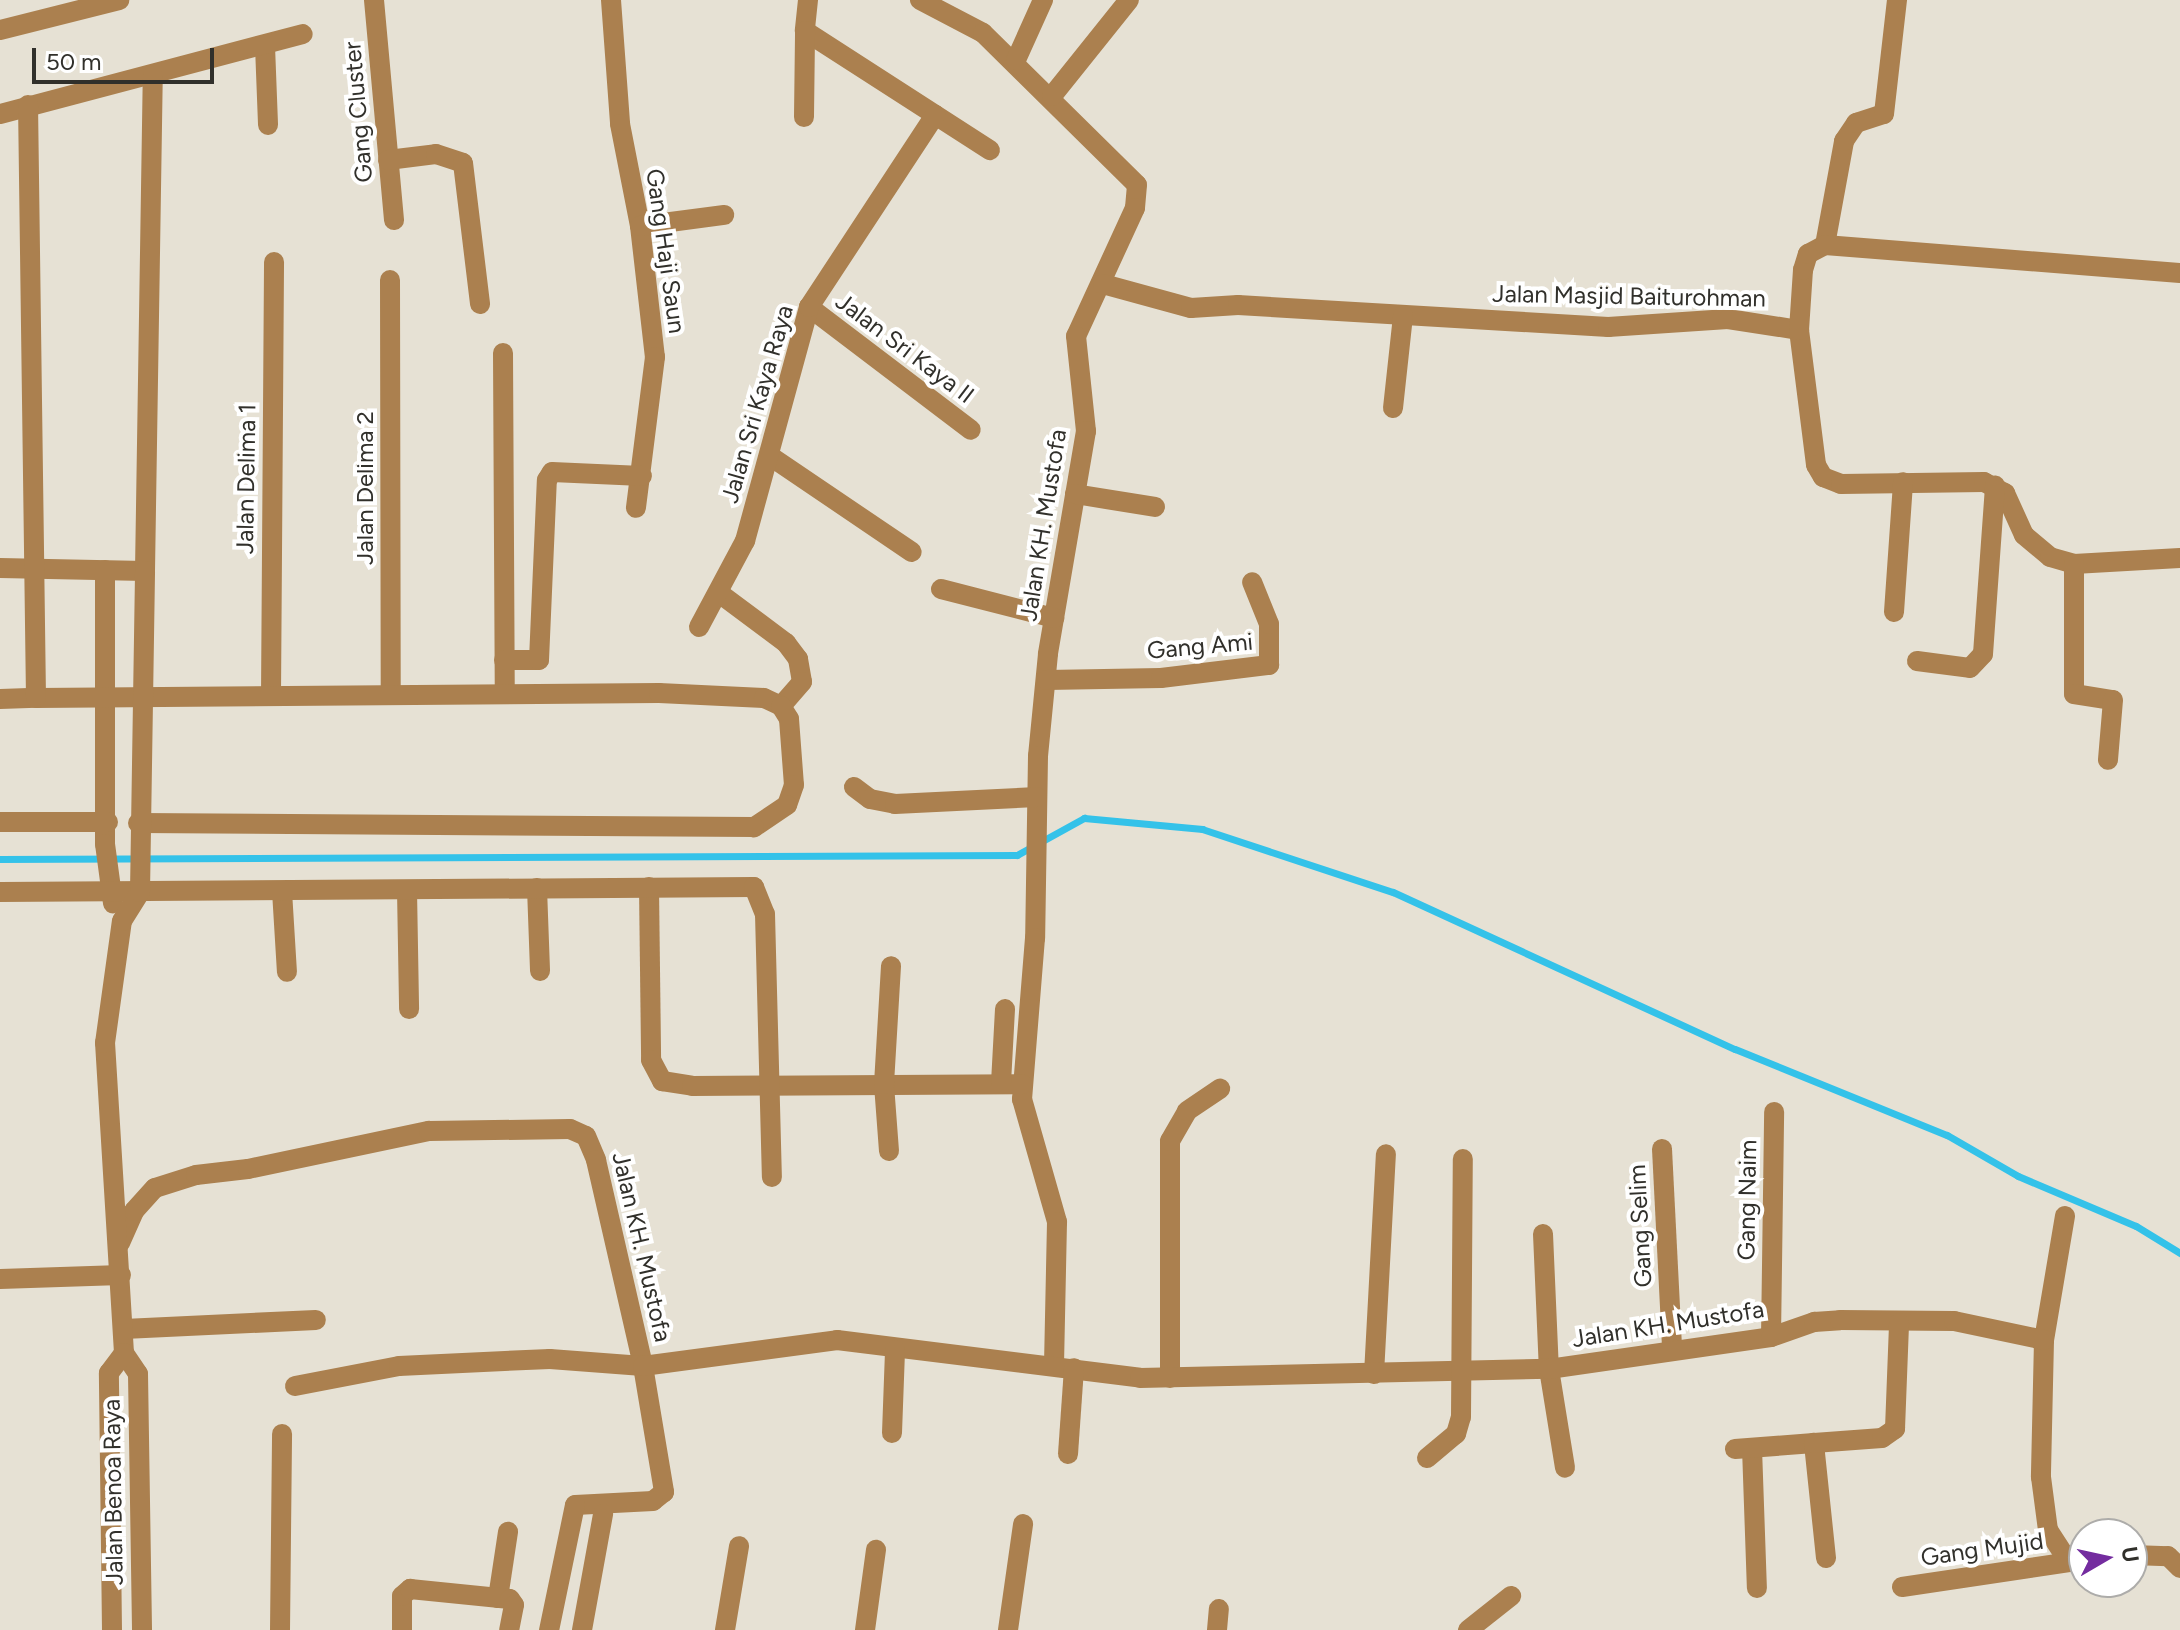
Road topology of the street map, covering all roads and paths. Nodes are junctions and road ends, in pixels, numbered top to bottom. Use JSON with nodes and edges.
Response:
{"nodes":[{"id":1,"x":119,"y":0,"type":"edge"},
{"id":2,"x":374,"y":0,"type":"edge"},
{"id":3,"x":611,"y":0,"type":"edge"},
{"id":4,"x":808,"y":0,"type":"edge"},
{"id":5,"x":920,"y":0,"type":"edge"},
{"id":6,"x":1043,"y":0,"type":"edge"},
{"id":7,"x":1129,"y":0,"type":"edge"},
{"id":8,"x":1897,"y":0,"type":"edge"},
{"id":9,"x":55,"y":8,"type":"edge"},
{"id":10,"x":0,"y":30,"type":"edge"},
{"id":11,"x":805,"y":31,"type":"junction"},
{"id":12,"x":303,"y":34,"type":"dead end"},
{"id":13,"x":265,"y":46,"type":"junction"},
{"id":14,"x":1016,"y":60,"type":"junction"},
{"id":15,"x":153,"y":76,"type":"junction"},
{"id":16,"x":1052,"y":96,"type":"junction"},
{"id":17,"x":28,"y":105,"type":"junction"},
{"id":18,"x":0,"y":114,"type":"edge"},
{"id":19,"x":935,"y":115,"type":"junction"},
{"id":20,"x":804,"y":117,"type":"dead end"},
{"id":21,"x":268,"y":125,"type":"dead end"},
{"id":22,"x":990,"y":150,"type":"dead end"},
{"id":23,"x":388,"y":160,"type":"junction"},
{"id":24,"x":724,"y":215,"type":"dead end"},
{"id":25,"x":394,"y":220,"type":"dead end"},
{"id":26,"x":640,"y":226,"type":"junction"},
{"id":27,"x":1825,"y":245,"type":"junction"},
{"id":28,"x":274,"y":262,"type":"dead end"},
{"id":29,"x":2180,"y":273,"type":"edge"},
{"id":30,"x":390,"y":280,"type":"dead end"},
{"id":31,"x":1103,"y":284,"type":"junction"},
{"id":32,"x":480,"y":304,"type":"dead end"},
{"id":33,"x":809,"y":307,"type":"junction"},
{"id":34,"x":1403,"y":316,"type":"junction"},
{"id":35,"x":1799,"y":330,"type":"junction"},
{"id":36,"x":503,"y":353,"type":"dead end"},
{"id":37,"x":1393,"y":408,"type":"dead end"},
{"id":38,"x":971,"y":430,"type":"dead end"},
{"id":39,"x":770,"y":456,"type":"junction"},
{"id":40,"x":642,"y":476,"type":"junction"},
{"id":41,"x":1903,"y":482,"type":"junction"},
{"id":42,"x":1995,"y":485,"type":"junction"},
{"id":43,"x":1075,"y":494,"type":"junction"},
{"id":44,"x":1155,"y":507,"type":"dead end"},
{"id":45,"x":636,"y":508,"type":"dead end"},
{"id":46,"x":912,"y":552,"type":"dead end"},
{"id":47,"x":2180,"y":558,"type":"edge"},
{"id":48,"x":2074,"y":564,"type":"junction"},
{"id":49,"x":0,"y":568,"type":"edge"},
{"id":50,"x":34,"y":568,"type":"junction"},
{"id":51,"x":105,"y":570,"type":"junction"},
{"id":52,"x":145,"y":571,"type":"junction"},
{"id":53,"x":1252,"y":582,"type":"dead end"},
{"id":54,"x":941,"y":589,"type":"dead end"},
{"id":55,"x":719,"y":593,"type":"junction"},
{"id":56,"x":1894,"y":612,"type":"dead end"},
{"id":57,"x":1054,"y":618,"type":"junction"},
{"id":58,"x":699,"y":627,"type":"dead end"},
{"id":59,"x":504,"y":660,"type":"junction"},
{"id":60,"x":1917,"y":661,"type":"dead end"},
{"id":61,"x":1047,"y":680,"type":"junction"},
{"id":62,"x":505,"y":694,"type":"junction"},
{"id":63,"x":391,"y":695,"type":"junction"},
{"id":64,"x":107,"y":696,"type":"junction"},
{"id":65,"x":141,"y":696,"type":"junction"},
{"id":66,"x":271,"y":696,"type":"junction"},
{"id":67,"x":36,"y":698,"type":"junction"},
{"id":68,"x":0,"y":699,"type":"edge"},
{"id":69,"x":781,"y":706,"type":"junction"},
{"id":70,"x":2108,"y":760,"type":"dead end"},
{"id":71,"x":107,"y":764,"type":"junction"},
{"id":72,"x":140,"y":768,"type":"junction"},
{"id":73,"x":854,"y":787,"type":"dead end"},
{"id":74,"x":1037,"y":797,"type":"junction"},
{"id":75,"x":0,"y":822,"type":"edge"},
{"id":76,"x":108,"y":822,"type":"junction"},
{"id":77,"x":138,"y":823,"type":"junction"},
{"id":78,"x":140,"y":886,"type":"junction"},
{"id":79,"x":108,"y":887,"type":"junction"},
{"id":80,"x":649,"y":887,"type":"junction"},
{"id":81,"x":537,"y":888,"type":"junction"},
{"id":82,"x":407,"y":890,"type":"junction"},
{"id":83,"x":282,"y":891,"type":"junction"},
{"id":84,"x":0,"y":892,"type":"edge"},
{"id":85,"x":122,"y":921,"type":"junction"},
{"id":86,"x":891,"y":966,"type":"dead end"},
{"id":87,"x":540,"y":971,"type":"dead end"},
{"id":88,"x":287,"y":972,"type":"dead end"},
{"id":89,"x":409,"y":1009,"type":"dead end"},
{"id":90,"x":1005,"y":1009,"type":"dead end"},
{"id":91,"x":1001,"y":1083,"type":"junction"},
{"id":92,"x":884,"y":1084,"type":"junction"},
{"id":93,"x":1022,"y":1084,"type":"junction"},
{"id":94,"x":766,"y":1085,"type":"junction"},
{"id":95,"x":1220,"y":1089,"type":"dead end"},
{"id":96,"x":1774,"y":1112,"type":"dead end"},
{"id":97,"x":1662,"y":1149,"type":"dead end"},
{"id":98,"x":889,"y":1151,"type":"dead end"},
{"id":99,"x":1386,"y":1154,"type":"dead end"},
{"id":100,"x":1463,"y":1159,"type":"dead end"},
{"id":101,"x":772,"y":1177,"type":"dead end"},
{"id":102,"x":2065,"y":1216,"type":"dead end"},
{"id":103,"x":1543,"y":1234,"type":"dead end"},
{"id":104,"x":120,"y":1243,"type":"junction"},
{"id":105,"x":121,"y":1275,"type":"junction"},
{"id":106,"x":0,"y":1279,"type":"edge"},
{"id":107,"x":316,"y":1320,"type":"dead end"},
{"id":108,"x":1899,"y":1323,"type":"junction"},
{"id":109,"x":124,"y":1329,"type":"junction"},
{"id":110,"x":1771,"y":1337,"type":"junction"},
{"id":111,"x":2044,"y":1340,"type":"junction"},
{"id":112,"x":1672,"y":1348,"type":"junction"},
{"id":113,"x":895,"y":1350,"type":"junction"},
{"id":114,"x":124,"y":1353,"type":"junction"},
{"id":115,"x":643,"y":1366,"type":"junction"},
{"id":116,"x":1064,"y":1366,"type":"junction"},
{"id":117,"x":1549,"y":1369,"type":"junction"},
{"id":118,"x":1374,"y":1374,"type":"junction"},
{"id":119,"x":1458,"y":1374,"type":"junction"},
{"id":120,"x":1170,"y":1378,"type":"junction"},
{"id":121,"x":295,"y":1386,"type":"dead end"},
{"id":122,"x":892,"y":1433,"type":"dead end"},
{"id":123,"x":282,"y":1434,"type":"dead end"},
{"id":124,"x":1814,"y":1443,"type":"junction"},
{"id":125,"x":1068,"y":1454,"type":"dead end"},
{"id":126,"x":1427,"y":1458,"type":"dead end"},
{"id":127,"x":1565,"y":1468,"type":"dead end"},
{"id":128,"x":603,"y":1514,"type":"dead end"},
{"id":129,"x":1023,"y":1524,"type":"dead end"},
{"id":130,"x":508,"y":1532,"type":"dead end"},
{"id":131,"x":739,"y":1546,"type":"dead end"},
{"id":132,"x":876,"y":1550,"type":"dead end"},
{"id":133,"x":2068,"y":1552,"type":"edge"},
{"id":134,"x":2148,"y":1555,"type":"edge"},
{"id":135,"x":1826,"y":1558,"type":"dead end"},
{"id":136,"x":2068,"y":1562,"type":"edge"},
{"id":137,"x":2180,"y":1568,"type":"edge"},
{"id":138,"x":1902,"y":1587,"type":"dead end"},
{"id":139,"x":1757,"y":1588,"type":"dead end"},
{"id":140,"x":1511,"y":1596,"type":"dead end"},
{"id":141,"x":498,"y":1598,"type":"junction"},
{"id":142,"x":1219,"y":1609,"type":"dead end"},
{"id":143,"x":112,"y":1630,"type":"edge"},
{"id":144,"x":142,"y":1630,"type":"edge"},
{"id":145,"x":280,"y":1630,"type":"edge"},
{"id":146,"x":402,"y":1630,"type":"edge"},
{"id":147,"x":509,"y":1630,"type":"edge"},
{"id":148,"x":549,"y":1630,"type":"edge"},
{"id":149,"x":582,"y":1630,"type":"edge"},
{"id":150,"x":725,"y":1630,"type":"edge"},
{"id":151,"x":865,"y":1630,"type":"edge"},
{"id":152,"x":1008,"y":1630,"type":"edge"},
{"id":153,"x":1217,"y":1630,"type":"edge"},
{"id":154,"x":1468,"y":1630,"type":"edge"}],
"edges":[{"from":1,"to":9,"type":"street"},
{"from":2,"to":23,"type":"street","name":"Gang Cluster"},
{"from":3,"to":26,"type":"street","name":"Gang Haji Saun"},
{"from":4,"to":11,"type":"street"},
{"from":5,"to":14,"type":"street","name":"Jalan KH. Mustofa"},
{"from":6,"to":14,"type":"street"},
{"from":7,"to":16,"type":"street"},
{"from":8,"to":27,"type":"street"},
{"from":9,"to":10,"type":"street"},
{"from":11,"to":19,"type":"street"},
{"from":11,"to":20,"type":"street"},
{"from":12,"to":13,"type":"street"},
{"from":13,"to":15,"type":"street"},
{"from":13,"to":21,"type":"street"},
{"from":14,"to":16,"type":"street","name":"Jalan KH. Mustofa"},
{"from":15,"to":17,"type":"street"},
{"from":15,"to":52,"type":"street"},
{"from":16,"to":31,"type":"street","name":"Jalan KH. Mustofa"},
{"from":17,"to":18,"type":"street"},
{"from":17,"to":50,"type":"street"},
{"from":19,"to":22,"type":"street"},
{"from":19,"to":33,"type":"street","name":"Jalan Sri Kaya Raya"},
{"from":23,"to":25,"type":"street","name":"Gang Cluster"},
{"from":23,"to":32,"type":"street"},
{"from":24,"to":26,"type":"street"},
{"from":26,"to":40,"type":"street","name":"Gang Haji Saun"},
{"from":27,"to":29,"type":"street"},
{"from":27,"to":35,"type":"street"},
{"from":28,"to":66,"type":"street","name":"Jalan Delima 1"},
{"from":30,"to":63,"type":"street","name":"Jalan Delima 2"},
{"from":31,"to":34,"type":"street","name":"Jalan Masjid Baiturohman"},
{"from":31,"to":43,"type":"street","name":"Jalan KH. Mustofa"},
{"from":33,"to":38,"type":"street","name":"Jalan Sri Kaya II"},
{"from":33,"to":39,"type":"street","name":"Jalan Sri Kaya Raya"},
{"from":34,"to":35,"type":"street","name":"Jalan Masjid Baiturohman"},
{"from":34,"to":37,"type":"street"},
{"from":35,"to":41,"type":"street"},
{"from":36,"to":59,"type":"street"},
{"from":39,"to":46,"type":"street"},
{"from":39,"to":55,"type":"street","name":"Jalan Sri Kaya Raya"},
{"from":40,"to":45,"type":"street","name":"Gang Haji Saun"},
{"from":40,"to":59,"type":"street"},
{"from":41,"to":42,"type":"street"},
{"from":41,"to":56,"type":"street"},
{"from":42,"to":48,"type":"street"},
{"from":42,"to":60,"type":"street"},
{"from":43,"to":44,"type":"street"},
{"from":43,"to":57,"type":"street","name":"Jalan KH. Mustofa"},
{"from":47,"to":48,"type":"street"},
{"from":48,"to":70,"type":"street"},
{"from":49,"to":50,"type":"street"},
{"from":50,"to":51,"type":"street"},
{"from":50,"to":67,"type":"street"},
{"from":51,"to":52,"type":"street"},
{"from":51,"to":64,"type":"street"},
{"from":52,"to":65,"type":"street"},
{"from":53,"to":61,"type":"street","name":"Gang Ami"},
{"from":54,"to":57,"type":"street"},
{"from":55,"to":58,"type":"street","name":"Jalan Sri Kaya Raya"},
{"from":55,"to":69,"type":"street"},
{"from":57,"to":61,"type":"street","name":"Jalan KH. Mustofa"},
{"from":59,"to":62,"type":"street"},
{"from":61,"to":74,"type":"street","name":"Jalan KH. Mustofa"},
{"from":62,"to":63,"type":"street"},
{"from":62,"to":69,"type":"street"},
{"from":63,"to":66,"type":"street"},
{"from":64,"to":65,"type":"street"},
{"from":64,"to":67,"type":"street"},
{"from":64,"to":71,"type":"street"},
{"from":65,"to":66,"type":"street"},
{"from":65,"to":72,"type":"street"},
{"from":67,"to":68,"type":"street"},
{"from":69,"to":77,"type":"street"},
{"from":71,"to":72,"type":"street"},
{"from":71,"to":76,"type":"street"},
{"from":72,"to":77,"type":"street"},
{"from":73,"to":74,"type":"street"},
{"from":74,"to":93,"type":"street","name":"Jalan KH. Mustofa"},
{"from":75,"to":76,"type":"street"},
{"from":76,"to":79,"type":"street"},
{"from":77,"to":78,"type":"street"},
{"from":78,"to":79,"type":"street"},
{"from":78,"to":83,"type":"street"},
{"from":78,"to":85,"type":"street"},
{"from":79,"to":84,"type":"street"},
{"from":79,"to":85,"type":"street"},
{"from":80,"to":81,"type":"street"},
{"from":80,"to":94,"type":"street"},
{"from":80,"to":94,"type":"street"},
{"from":81,"to":82,"type":"street"},
{"from":81,"to":87,"type":"street"},
{"from":82,"to":83,"type":"street"},
{"from":82,"to":89,"type":"street"},
{"from":83,"to":88,"type":"street"},
{"from":85,"to":104,"type":"street"},
{"from":86,"to":92,"type":"street"},
{"from":90,"to":91,"type":"street"},
{"from":91,"to":92,"type":"street"},
{"from":91,"to":93,"type":"street"},
{"from":92,"to":94,"type":"street"},
{"from":92,"to":98,"type":"street"},
{"from":93,"to":116,"type":"street"},
{"from":94,"to":101,"type":"street"},
{"from":95,"to":120,"type":"street"},
{"from":96,"to":110,"type":"street","name":"Gang Naim"},
{"from":97,"to":112,"type":"street","name":"Gang Selim"},
{"from":99,"to":118,"type":"street"},
{"from":100,"to":119,"type":"street"},
{"from":102,"to":111,"type":"street"},
{"from":103,"to":117,"type":"street"},
{"from":104,"to":105,"type":"street"},
{"from":104,"to":115,"type":"street","name":"Jalan KH. Mustofa"},
{"from":105,"to":106,"type":"street"},
{"from":105,"to":109,"type":"street"},
{"from":107,"to":109,"type":"street"},
{"from":108,"to":110,"type":"street","name":"Jalan KH. Mustofa"},
{"from":108,"to":111,"type":"street","name":"Jalan KH. Mustofa"},
{"from":108,"to":124,"type":"street"},
{"from":109,"to":114,"type":"street"},
{"from":110,"to":112,"type":"street","name":"Jalan KH. Mustofa"},
{"from":111,"to":133,"type":"street"},
{"from":112,"to":117,"type":"street","name":"Jalan KH. Mustofa"},
{"from":113,"to":115,"type":"street","name":"Jalan KH. Mustofa"},
{"from":113,"to":116,"type":"street","name":"Jalan KH. Mustofa"},
{"from":113,"to":122,"type":"street"},
{"from":114,"to":143,"type":"street","name":"Jalan Benoa Raya"},
{"from":114,"to":144,"type":"street","name":"Jalan Benoa Raya"},
{"from":115,"to":121,"type":"street"},
{"from":115,"to":148,"type":"street"},
{"from":116,"to":120,"type":"street","name":"Jalan KH. Mustofa"},
{"from":116,"to":125,"type":"street"},
{"from":117,"to":119,"type":"street","name":"Jalan KH. Mustofa"},
{"from":117,"to":127,"type":"street"},
{"from":118,"to":119,"type":"street","name":"Jalan KH. Mustofa"},
{"from":118,"to":120,"type":"street","name":"Jalan KH. Mustofa"},
{"from":119,"to":126,"type":"street"},
{"from":123,"to":145,"type":"street"},
{"from":124,"to":135,"type":"street"},
{"from":124,"to":139,"type":"street"},
{"from":128,"to":149,"type":"street"},
{"from":129,"to":152,"type":"street"},
{"from":130,"to":141,"type":"street"},
{"from":131,"to":150,"type":"street"},
{"from":132,"to":151,"type":"street"},
{"from":134,"to":137,"type":"street"},
{"from":136,"to":138,"type":"street","name":"Gang Mujid"},
{"from":140,"to":154,"type":"street"},
{"from":141,"to":146,"type":"street"},
{"from":141,"to":147,"type":"street"},
{"from":142,"to":153,"type":"street"}]}
